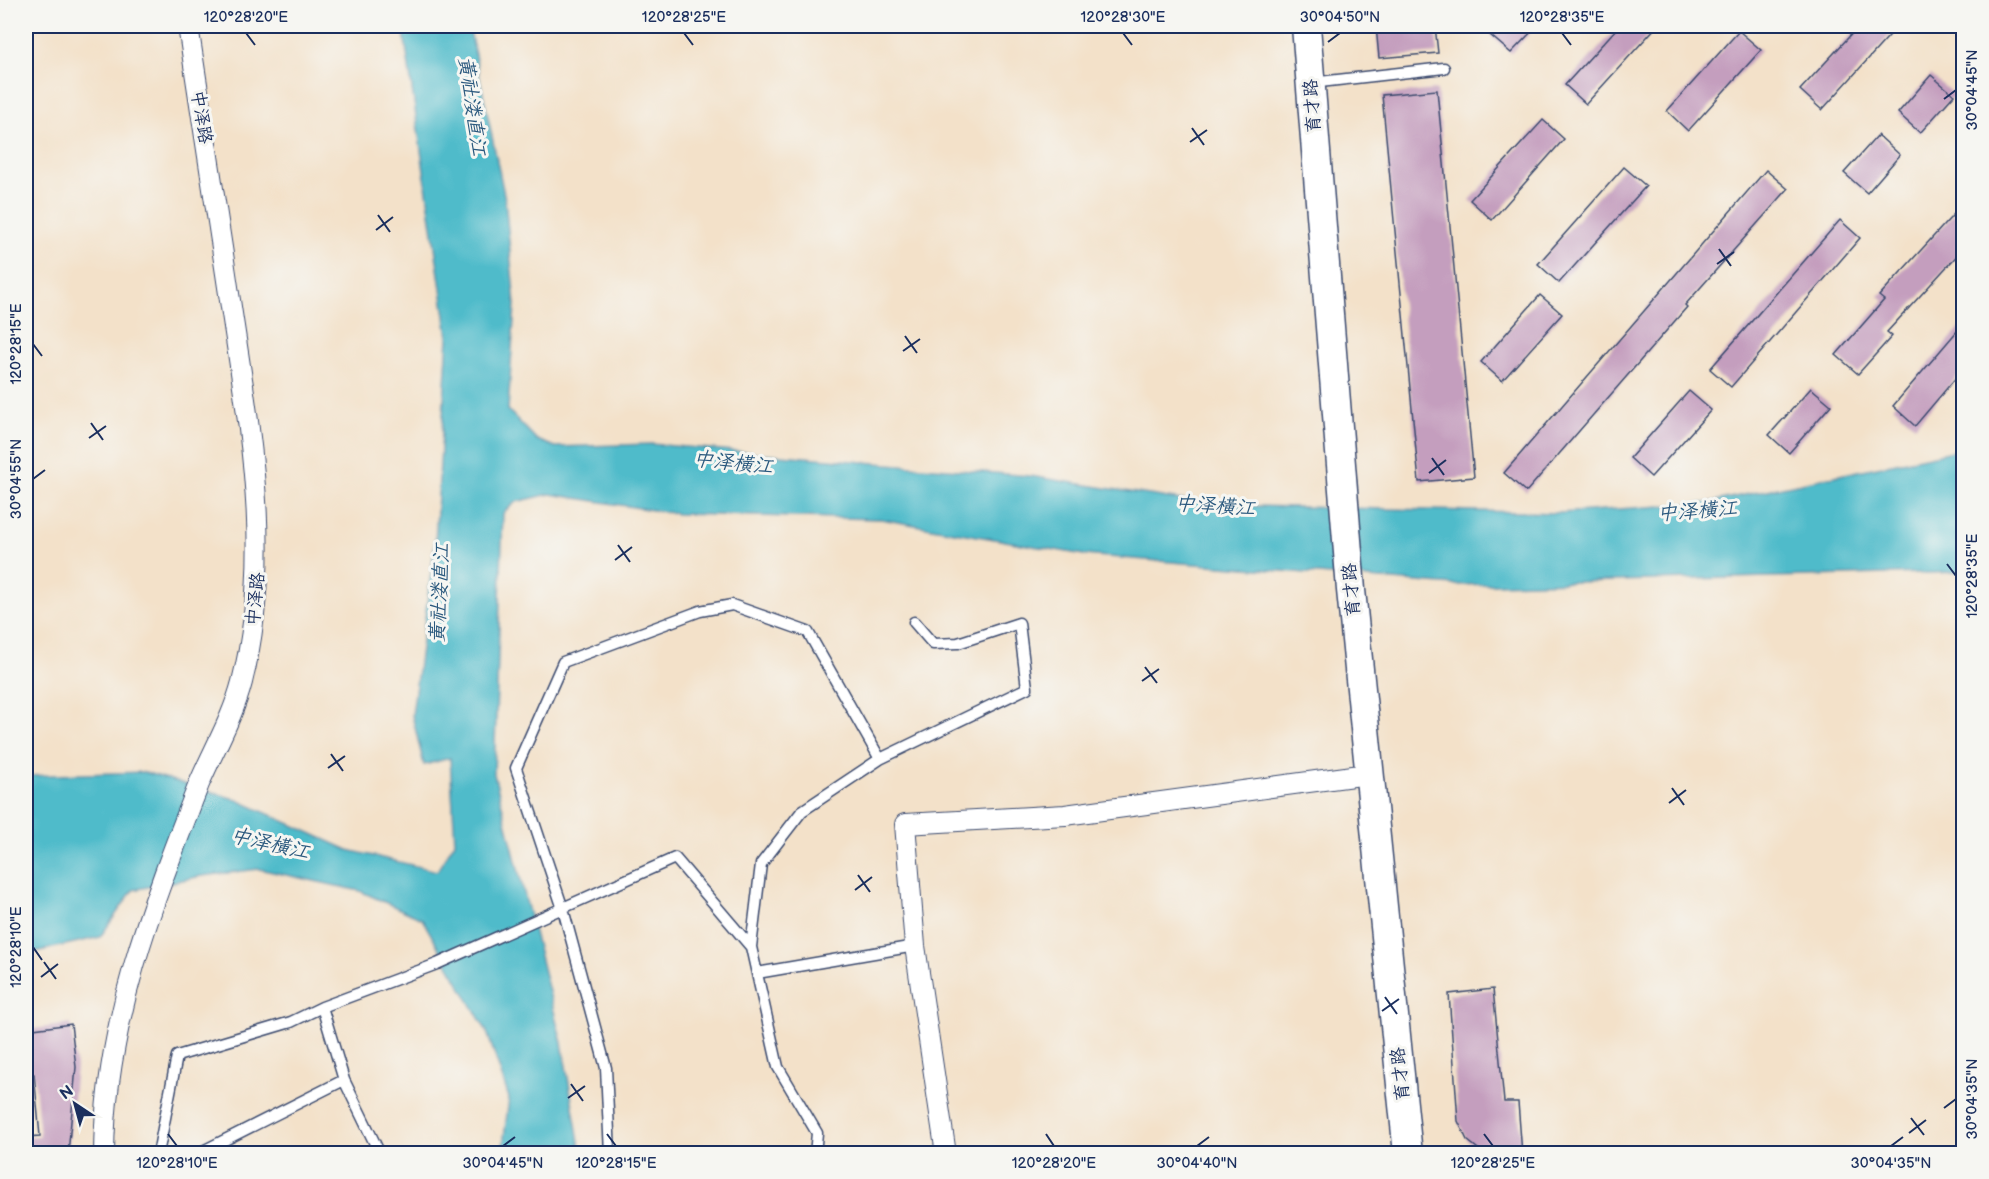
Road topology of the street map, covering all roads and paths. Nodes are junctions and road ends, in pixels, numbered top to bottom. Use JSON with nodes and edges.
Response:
{"nodes":[{"id":1,"x":188,"y":26,"type":"edge"},
{"id":2,"x":1306,"y":26,"type":"edge"},
{"id":3,"x":1444,"y":68,"type":"dead end"},
{"id":4,"x":1310,"y":83,"type":"junction"},
{"id":5,"x":914,"y":622,"type":"dead end"},
{"id":6,"x":880,"y":759,"type":"junction"},
{"id":7,"x":1368,"y":774,"type":"junction"},
{"id":8,"x":563,"y":909,"type":"junction"},
{"id":9,"x":751,"y":946,"type":"junction"},
{"id":10,"x":915,"y":946,"type":"junction"},
{"id":11,"x":757,"y":973,"type":"junction"},
{"id":12,"x":322,"y":1006,"type":"junction"},
{"id":13,"x":344,"y":1080,"type":"junction"},
{"id":14,"x":104,"y":1154,"type":"edge"},
{"id":15,"x":158,"y":1154,"type":"edge"},
{"id":16,"x":198,"y":1154,"type":"edge"},
{"id":17,"x":381,"y":1154,"type":"edge"},
{"id":18,"x":610,"y":1154,"type":"edge"},
{"id":19,"x":815,"y":1154,"type":"edge"},
{"id":20,"x":946,"y":1154,"type":"edge"},
{"id":21,"x":1408,"y":1154,"type":"edge"}],
"edges":[{"from":1,"to":14,"type":"street","name":"中泽路"},
{"from":2,"to":4,"type":"street","name":"育才路"},
{"from":3,"to":4,"type":"lane"},
{"from":4,"to":7,"type":"street","name":"育才路"},
{"from":5,"to":6,"type":"lane"},
{"from":6,"to":8,"type":"lane"},
{"from":6,"to":9,"type":"lane"},
{"from":7,"to":10,"type":"street"},
{"from":7,"to":21,"type":"street","name":"育才路"},
{"from":8,"to":9,"type":"lane"},
{"from":8,"to":12,"type":"lane"},
{"from":8,"to":18,"type":"lane"},
{"from":9,"to":11,"type":"lane"},
{"from":10,"to":11,"type":"lane"},
{"from":10,"to":20,"type":"street"},
{"from":11,"to":19,"type":"lane"},
{"from":12,"to":13,"type":"lane"},
{"from":12,"to":15,"type":"lane"},
{"from":13,"to":16,"type":"lane"},
{"from":13,"to":17,"type":"lane"}]}
